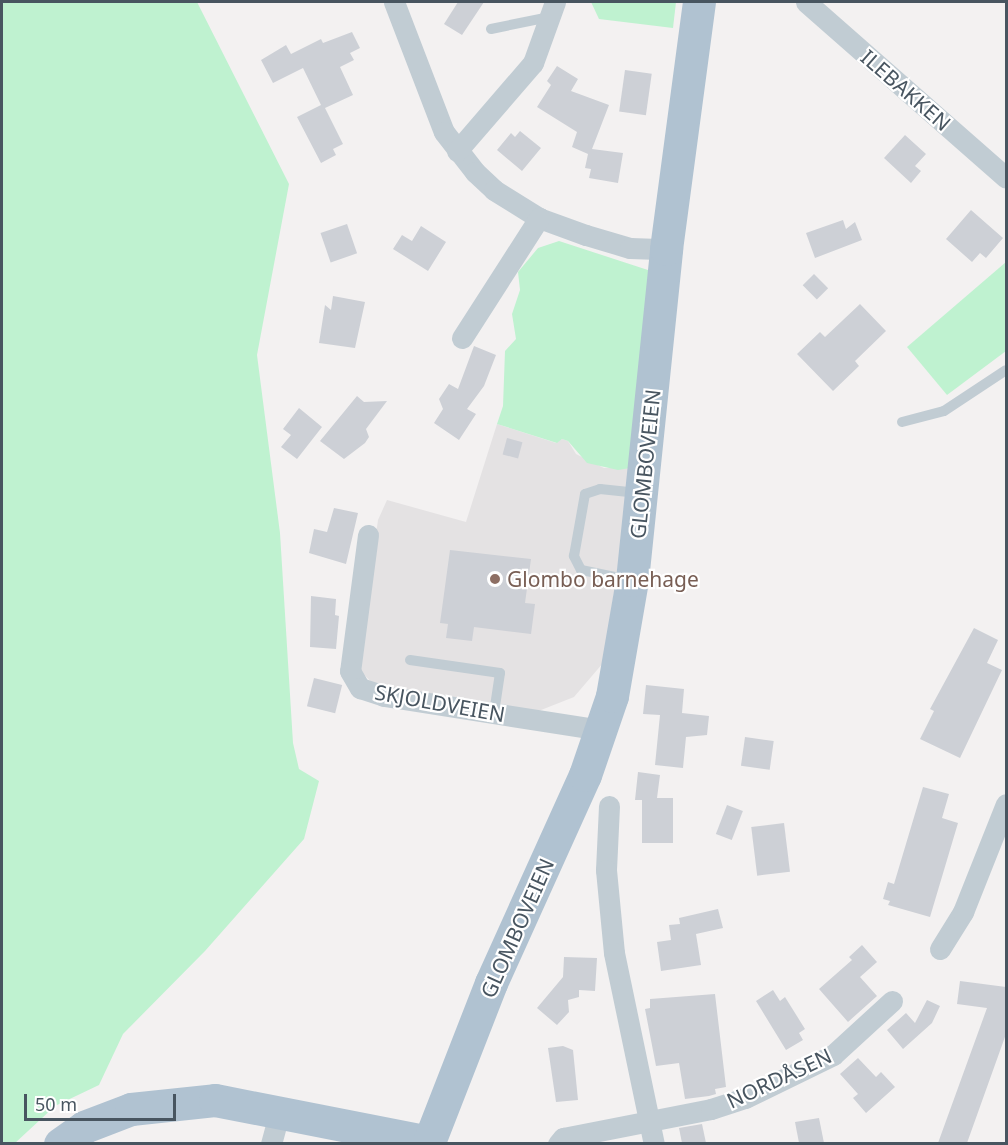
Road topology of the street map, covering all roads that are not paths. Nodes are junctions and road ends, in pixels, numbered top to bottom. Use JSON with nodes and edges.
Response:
{"nodes":[{"id":1,"x":394,"y":2,"type":"edge"},
{"id":2,"x":699,"y":2,"type":"edge"},
{"id":3,"x":806,"y":2,"type":"edge"},
{"id":4,"x":552,"y":9,"type":"edge"},
{"id":5,"x":491,"y":29,"type":"dead end"},
{"id":6,"x":457,"y":151,"type":"junction"},
{"id":7,"x":1006,"y":178,"type":"edge"},
{"id":8,"x":540,"y":218,"type":"junction"},
{"id":9,"x":666,"y":249,"type":"junction"},
{"id":10,"x":462,"y":338,"type":"dead end"},
{"id":11,"x":1006,"y":370,"type":"edge"},
{"id":12,"x":902,"y":422,"type":"dead end"},
{"id":13,"x":643,"y":494,"type":"junction"},
{"id":14,"x":368,"y":535,"type":"dead end"},
{"id":15,"x":632,"y":580,"type":"junction"},
{"id":16,"x":410,"y":660,"type":"dead end"},
{"id":17,"x":494,"y":713,"type":"junction"},
{"id":18,"x":602,"y":730,"type":"junction"},
{"id":19,"x":1006,"y":804,"type":"edge"},
{"id":20,"x":609,"y":806,"type":"dead end"},
{"id":21,"x":940,"y":949,"type":"dead end"},
{"id":22,"x":892,"y":1001,"type":"dead end"},
{"id":23,"x":280,"y":1111,"type":"junction"},
{"id":24,"x":650,"y":1122,"type":"junction"},
{"id":25,"x":429,"y":1142,"type":"edge"},
{"id":26,"x":60,"y":1143,"type":"edge"},
{"id":27,"x":271,"y":1143,"type":"edge"},
{"id":28,"x":558,"y":1143,"type":"edge"},
{"id":29,"x":654,"y":1143,"type":"edge"}],
"edges":[{"from":1,"to":6,"type":"street"},
{"from":2,"to":9,"type":"main road","name":"GLOMBOVEIEN"},
{"from":3,"to":7,"type":"street","name":"ILEBAKKEN"},
{"from":4,"to":5,"type":"lane"},
{"from":4,"to":6,"type":"street"},
{"from":6,"to":8,"type":"street"},
{"from":8,"to":9,"type":"street"},
{"from":8,"to":10,"type":"street"},
{"from":9,"to":13,"type":"main road","name":"GLOMBOVEIEN"},
{"from":11,"to":12,"type":"lane"},
{"from":13,"to":15,"type":"main road","name":"GLOMBOVEIEN"},
{"from":13,"to":15,"type":"lane"},
{"from":14,"to":17,"type":"street","name":"SKJOLDVEIEN"},
{"from":15,"to":18,"type":"main road","name":"GLOMBOVEIEN"},
{"from":16,"to":17,"type":"lane"},
{"from":17,"to":18,"type":"street","name":"SKJOLDVEIEN"},
{"from":18,"to":25,"type":"main road","name":"GLOMBOVEIEN"},
{"from":19,"to":21,"type":"street"},
{"from":20,"to":24,"type":"street"},
{"from":22,"to":24,"type":"street","name":"NORDÅSEN"},
{"from":23,"to":25,"type":"main road"},
{"from":23,"to":26,"type":"main road"},
{"from":23,"to":27,"type":"street"},
{"from":24,"to":28,"type":"street","name":"NORDÅSEN"},
{"from":24,"to":29,"type":"street"}]}
